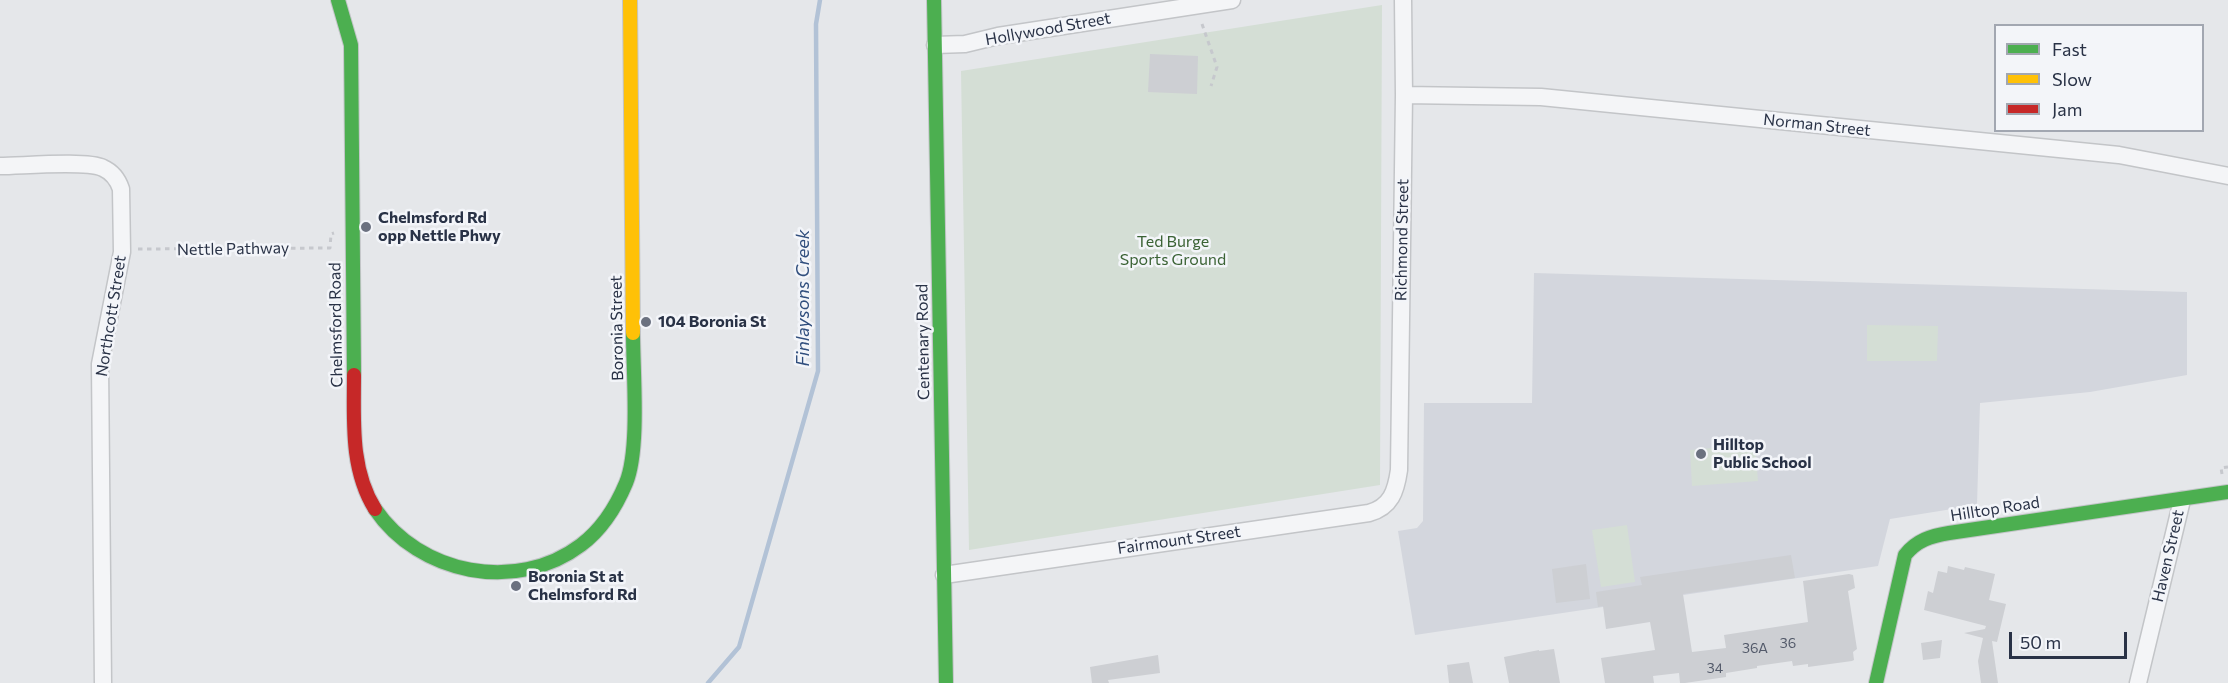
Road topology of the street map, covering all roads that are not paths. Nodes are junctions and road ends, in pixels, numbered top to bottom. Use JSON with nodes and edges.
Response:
{"nodes":[{"id":1,"x":338,"y":0,"type":"edge"},
{"id":2,"x":630,"y":0,"type":"edge"},
{"id":3,"x":934,"y":0,"type":"edge"},
{"id":4,"x":1232,"y":0,"type":"edge"},
{"id":5,"x":1403,"y":0,"type":"edge"},
{"id":6,"x":1144,"y":6,"type":"edge"},
{"id":7,"x":935,"y":45,"type":"junction"},
{"id":8,"x":1404,"y":95,"type":"junction"},
{"id":9,"x":0,"y":166,"type":"edge"},
{"id":10,"x":2228,"y":176,"type":"edge"},
{"id":11,"x":1397,"y":480,"type":"joint"},
{"id":12,"x":2228,"y":492,"type":"edge"},
{"id":13,"x":2182,"y":500,"type":"junction"},
{"id":14,"x":492,"y":574,"type":"joint"},
{"id":15,"x":944,"y":575,"type":"junction"},
{"id":16,"x":103,"y":683,"type":"edge"},
{"id":17,"x":946,"y":683,"type":"edge"},
{"id":18,"x":1876,"y":683,"type":"edge"},
{"id":19,"x":2138,"y":683,"type":"edge"}],
"edges":[{"from":1,"to":14,"type":"street","name":"Chelmsford Road"},
{"from":2,"to":14,"type":"street","name":"Boronia Street"},
{"from":3,"to":7,"type":"street","name":"Centenary Road"},
{"from":4,"to":6,"type":"street","name":"Hollywood Street"},
{"from":5,"to":8,"type":"street","name":"Richmond Street"},
{"from":6,"to":7,"type":"street","name":"Hollywood Street"},
{"from":7,"to":15,"type":"street","name":"Centenary Road"},
{"from":8,"to":10,"type":"street","name":"Norman Street"},
{"from":8,"to":11,"type":"street","name":"Richmond Street"},
{"from":9,"to":16,"type":"street","name":"Northcott Street"},
{"from":11,"to":15,"type":"street","name":"Fairmount Street"},
{"from":12,"to":13,"type":"street","name":"Hilltop Road"},
{"from":13,"to":18,"type":"street","name":"Hilltop Road"},
{"from":13,"to":19,"type":"street","name":"Haven Street"},
{"from":15,"to":17,"type":"street","name":"Centenary Road"}]}
